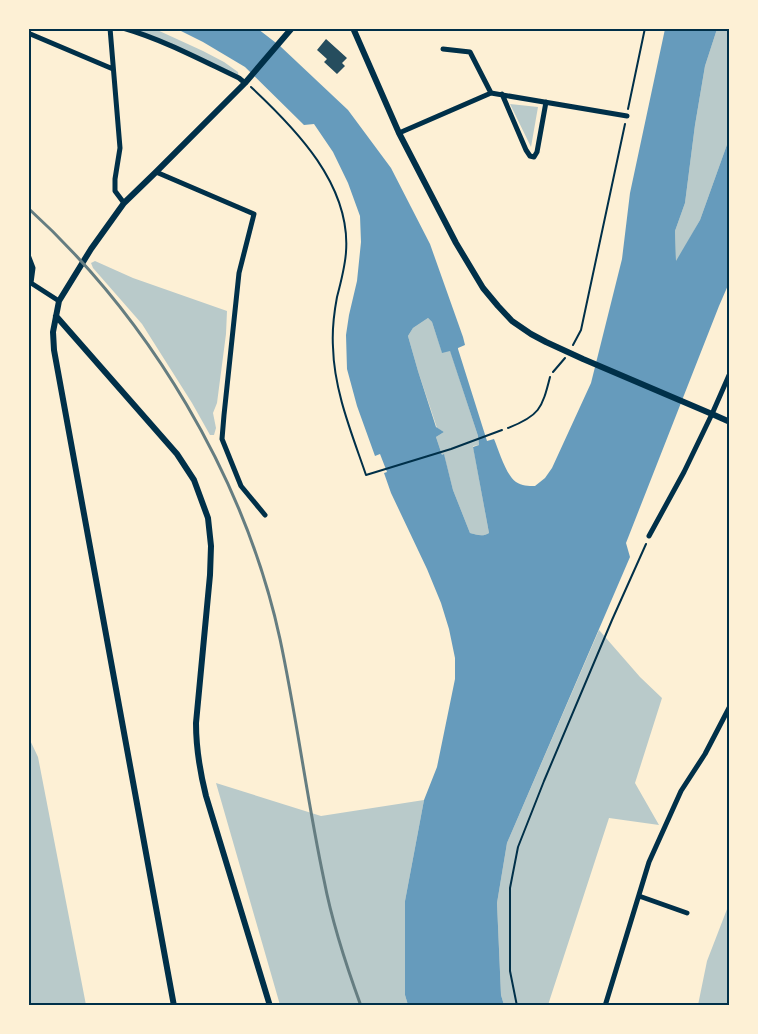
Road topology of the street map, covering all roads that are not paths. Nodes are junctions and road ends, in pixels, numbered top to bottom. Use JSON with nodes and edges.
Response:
{"nodes":[{"id":1,"x":110,"y":28,"type":"edge"},
{"id":2,"x":123,"y":28,"type":"edge"},
{"id":3,"x":292,"y":28,"type":"edge"},
{"id":4,"x":353,"y":28,"type":"edge"},
{"id":5,"x":28,"y":33,"type":"edge"},
{"id":6,"x":443,"y":49,"type":"dead end"},
{"id":7,"x":113,"y":69,"type":"junction"},
{"id":8,"x":247,"y":81,"type":"junction"},
{"id":9,"x":491,"y":93,"type":"junction"},
{"id":10,"x":502,"y":94,"type":"junction"},
{"id":11,"x":546,"y":102,"type":"junction"},
{"id":12,"x":627,"y":116,"type":"road end"},
{"id":13,"x":399,"y":133,"type":"junction"},
{"id":14,"x":156,"y":172,"type":"junction"},
{"id":15,"x":124,"y":202,"type":"junction"},
{"id":16,"x":28,"y":255,"type":"edge"},
{"id":17,"x":30,"y":284,"type":"edge"},
{"id":18,"x":59,"y":302,"type":"junction"},
{"id":19,"x":56,"y":316,"type":"junction"},
{"id":20,"x":729,"y":373,"type":"edge"},
{"id":21,"x":550,"y":377,"type":"road end"},
{"id":22,"x":729,"y":383,"type":"edge"},
{"id":23,"x":723,"y":390,"type":"junction"},
{"id":24,"x":712,"y":414,"type":"junction"},
{"id":25,"x":729,"y":422,"type":"edge"},
{"id":26,"x":508,"y":428,"type":"road end"},
{"id":27,"x":265,"y":515,"type":"dead end"},
{"id":28,"x":649,"y":536,"type":"road end"},
{"id":29,"x":729,"y":706,"type":"edge"},
{"id":30,"x":639,"y":896,"type":"junction"},
{"id":31,"x":687,"y":913,"type":"dead end"},
{"id":32,"x":174,"y":1005,"type":"edge"},
{"id":33,"x":270,"y":1005,"type":"edge"},
{"id":34,"x":604,"y":1005,"type":"edge"}],
"edges":[{"from":1,"to":7,"type":"street"},
{"from":2,"to":8,"type":"street"},
{"from":3,"to":8,"type":"street"},
{"from":4,"to":13,"type":"street"},
{"from":5,"to":7,"type":"street"},
{"from":6,"to":9,"type":"street"},
{"from":7,"to":15,"type":"street"},
{"from":8,"to":14,"type":"street"},
{"from":9,"to":10,"type":"street"},
{"from":9,"to":13,"type":"street"},
{"from":10,"to":11,"type":"street"},
{"from":10,"to":11,"type":"street"},
{"from":11,"to":12,"type":"street"},
{"from":13,"to":24,"type":"street"},
{"from":14,"to":15,"type":"street"},
{"from":14,"to":27,"type":"street"},
{"from":15,"to":18,"type":"street"},
{"from":16,"to":17,"type":"street"},
{"from":17,"to":18,"type":"street"},
{"from":18,"to":19,"type":"street"},
{"from":19,"to":32,"type":"street"},
{"from":19,"to":33,"type":"street"},
{"from":20,"to":23,"type":"street"},
{"from":21,"to":26,"type":"lane"},
{"from":22,"to":23,"type":"street"},
{"from":23,"to":24,"type":"street"},
{"from":24,"to":25,"type":"street"},
{"from":24,"to":28,"type":"street"},
{"from":29,"to":30,"type":"street"},
{"from":30,"to":31,"type":"street"},
{"from":30,"to":34,"type":"street"}]}
